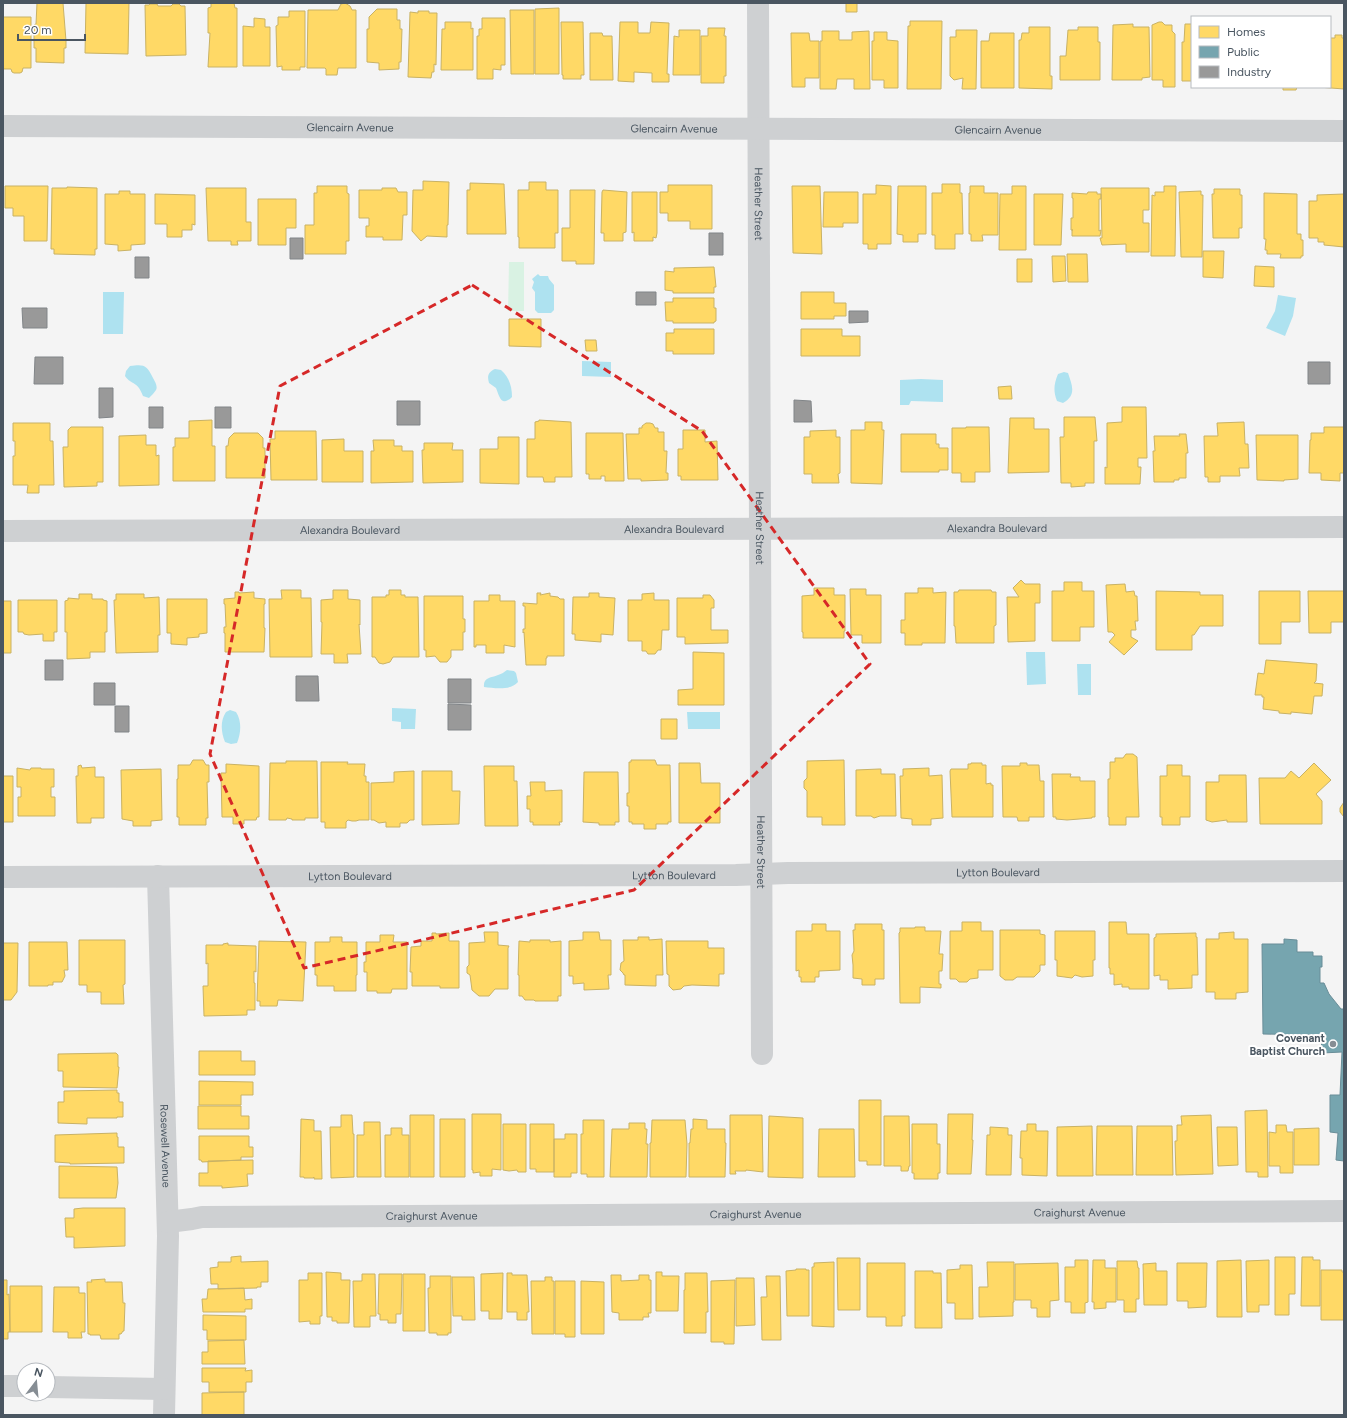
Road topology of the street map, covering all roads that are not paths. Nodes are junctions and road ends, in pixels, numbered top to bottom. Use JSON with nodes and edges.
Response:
{"nodes":[{"id":1,"x":758,"y":3,"type":"edge"},
{"id":2,"x":3,"y":126,"type":"edge"},
{"id":3,"x":758,"y":128,"type":"junction"},
{"id":4,"x":1344,"y":131,"type":"edge"},
{"id":5,"x":1344,"y":527,"type":"edge"},
{"id":6,"x":760,"y":530,"type":"junction"},
{"id":7,"x":3,"y":531,"type":"edge"},
{"id":8,"x":1344,"y":871,"type":"edge"},
{"id":9,"x":761,"y":873,"type":"junction"},
{"id":10,"x":158,"y":876,"type":"junction"},
{"id":11,"x":3,"y":877,"type":"edge"},
{"id":12,"x":762,"y":1054,"type":"dead end"},
{"id":13,"x":1344,"y":1211,"type":"edge"},
{"id":14,"x":168,"y":1222,"type":"junction"},
{"id":15,"x":3,"y":1386,"type":"edge"},
{"id":16,"x":16,"y":1386,"type":"edge"},
{"id":17,"x":56,"y":1387,"type":"edge"},
{"id":18,"x":164,"y":1389,"type":"junction"},
{"id":19,"x":164,"y":1415,"type":"edge"}],
"edges":[{"from":1,"to":3,"type":"street","name":"Heather Street"},
{"from":2,"to":3,"type":"street","name":"Glencairn Avenue"},
{"from":3,"to":4,"type":"street","name":"Glencairn Avenue"},
{"from":3,"to":6,"type":"street","name":"Heather Street"},
{"from":5,"to":6,"type":"street","name":"Alexandra Boulevard"},
{"from":6,"to":7,"type":"street","name":"Alexandra Boulevard"},
{"from":6,"to":9,"type":"street","name":"Heather Street"},
{"from":8,"to":9,"type":"street","name":"Lytton Boulevard"},
{"from":9,"to":10,"type":"street","name":"Lytton Boulevard"},
{"from":9,"to":12,"type":"street","name":"Heather Street"},
{"from":10,"to":11,"type":"street","name":"Lytton Boulevard"},
{"from":10,"to":14,"type":"street","name":"Rosewell Avenue"},
{"from":13,"to":14,"type":"street","name":"Craighurst Avenue"},
{"from":14,"to":18,"type":"street","name":"Rosewell Avenue"},
{"from":15,"to":16,"type":"street"},
{"from":17,"to":18,"type":"street"},
{"from":18,"to":19,"type":"street","name":"Rosewell Avenue"}]}
